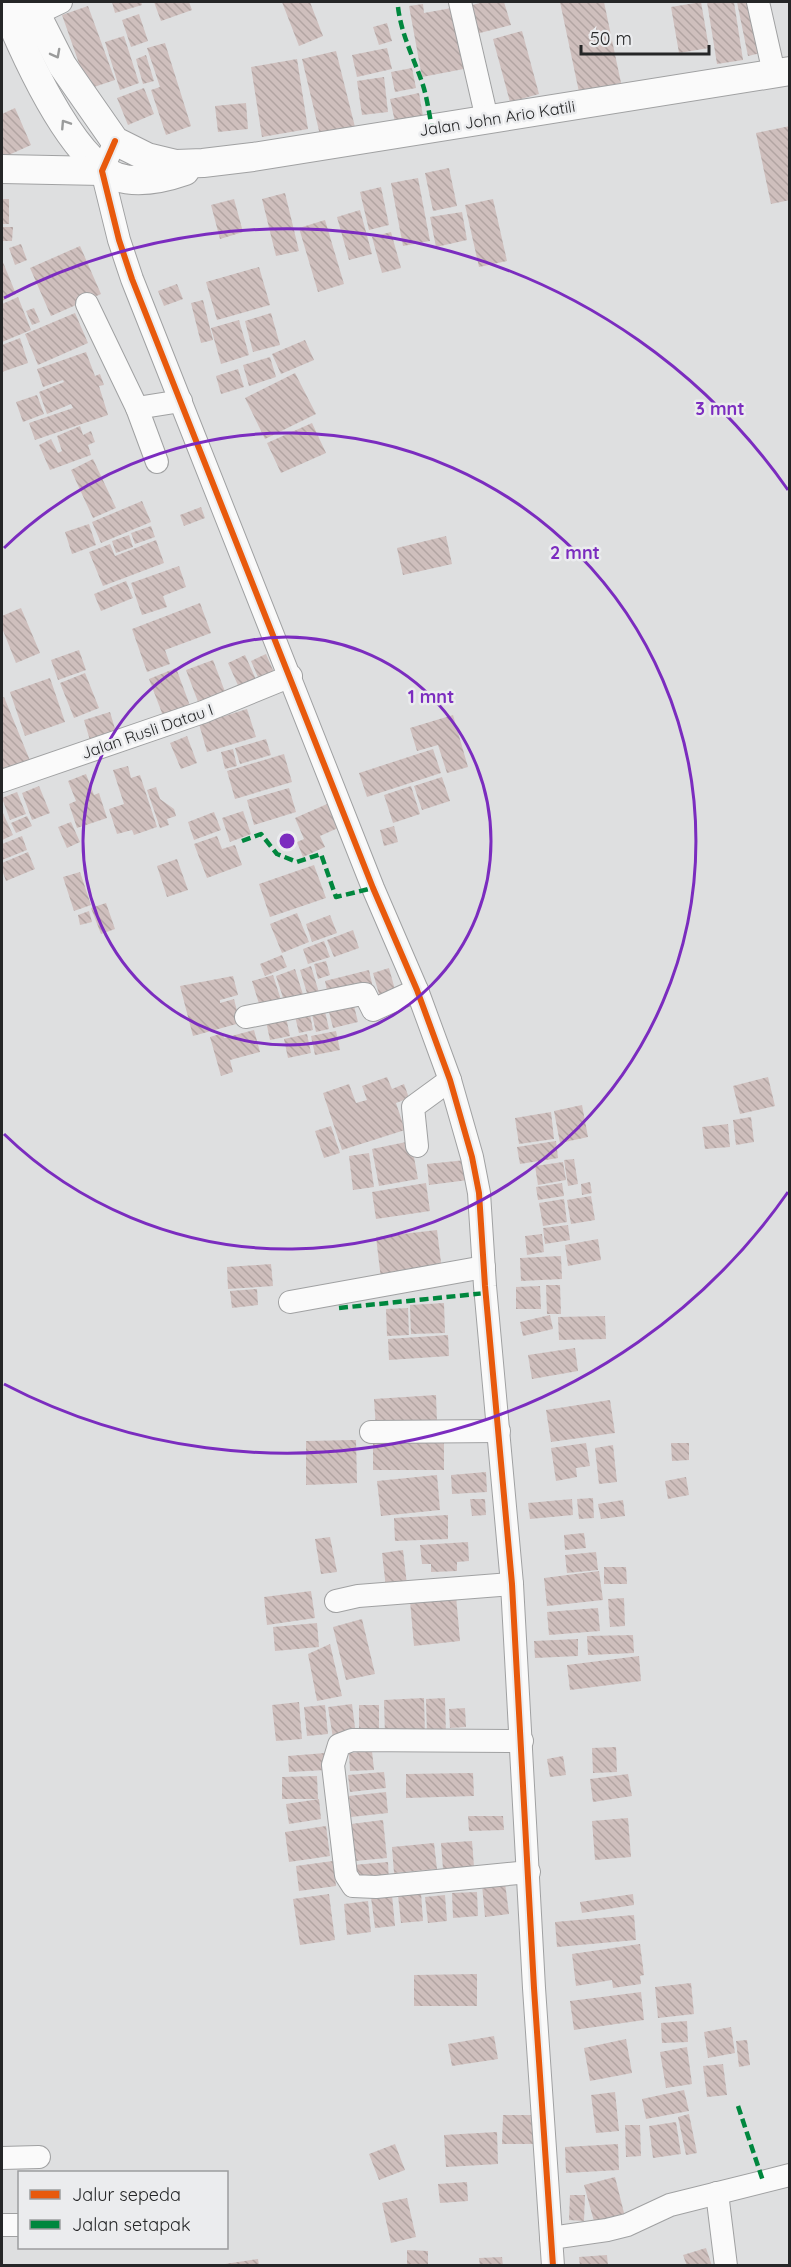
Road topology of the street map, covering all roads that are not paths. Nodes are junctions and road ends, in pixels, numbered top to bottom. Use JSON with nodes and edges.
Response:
{"nodes":[{"id":1,"x":3,"y":2,"type":"edge"},
{"id":2,"x":61,"y":2,"type":"edge"},
{"id":3,"x":460,"y":2,"type":"edge"},
{"id":4,"x":758,"y":2,"type":"edge"},
{"id":5,"x":33,"y":8,"type":"edge"},
{"id":6,"x":782,"y":72,"type":"edge"},
{"id":7,"x":487,"y":119,"type":"junction"},
{"id":8,"x":115,"y":141,"type":"junction"},
{"id":9,"x":203,"y":163,"type":"junction"},
{"id":10,"x":2,"y":169,"type":"edge"},
{"id":11,"x":102,"y":170,"type":"junction"},
{"id":12,"x":87,"y":304,"type":"dead end"},
{"id":13,"x":181,"y":401,"type":"junction"},
{"id":14,"x":136,"y":408,"type":"junction"},
{"id":15,"x":157,"y":462,"type":"dead end"},
{"id":16,"x":291,"y":676,"type":"junction"},
{"id":17,"x":2,"y":780,"type":"edge"},
{"id":18,"x":417,"y":990,"type":"junction"},
{"id":19,"x":246,"y":1017,"type":"dead end"},
{"id":20,"x":450,"y":1080,"type":"junction"},
{"id":21,"x":417,"y":1146,"type":"dead end"},
{"id":22,"x":484,"y":1267,"type":"junction"},
{"id":23,"x":290,"y":1302,"type":"dead end"},
{"id":24,"x":499,"y":1431,"type":"junction"},
{"id":25,"x":371,"y":1432,"type":"dead end"},
{"id":26,"x":512,"y":1584,"type":"junction"},
{"id":27,"x":336,"y":1601,"type":"dead end"},
{"id":28,"x":522,"y":1741,"type":"junction"},
{"id":29,"x":529,"y":1872,"type":"junction"},
{"id":30,"x":39,"y":2157,"type":"dead end"},
{"id":31,"x":2,"y":2158,"type":"edge"},
{"id":32,"x":789,"y":2175,"type":"edge"},
{"id":33,"x":717,"y":2193,"type":"junction"},
{"id":34,"x":2,"y":2225,"type":"edge"},
{"id":35,"x":18,"y":2225,"type":"edge"},
{"id":36,"x":551,"y":2238,"type":"junction"},
{"id":37,"x":553,"y":2265,"type":"edge"},
{"id":38,"x":726,"y":2265,"type":"edge"}],
"edges":[{"from":11,"to":1,"type":"main road","one_way":true},
{"from":2,"to":5,"type":"street"},
{"from":3,"to":7,"type":"street"},
{"from":4,"to":6,"type":"street"},
{"from":5,"to":8,"type":"main road","one_way":true},
{"from":6,"to":7,"type":"main road","name":"Jalan John Ario Katili"},
{"from":7,"to":9,"type":"main road","name":"Jalan John Ario Katili"},
{"from":8,"to":9,"type":"main road","name":"Jalan John Ario Katili"},
{"from":8,"to":11,"type":"street"},
{"from":9,"to":11,"type":"main road","name":"Jalan John Ario Katili"},
{"from":10,"to":11,"type":"main road"},
{"from":11,"to":13,"type":"street"},
{"from":12,"to":14,"type":"street"},
{"from":13,"to":14,"type":"street"},
{"from":13,"to":16,"type":"street"},
{"from":14,"to":15,"type":"street"},
{"from":16,"to":17,"type":"street","name":"Jalan Rusli Datau I"},
{"from":16,"to":18,"type":"street"},
{"from":18,"to":19,"type":"street"},
{"from":18,"to":20,"type":"street"},
{"from":20,"to":21,"type":"street"},
{"from":20,"to":22,"type":"street"},
{"from":22,"to":23,"type":"street"},
{"from":22,"to":24,"type":"street"},
{"from":24,"to":25,"type":"street"},
{"from":24,"to":26,"type":"street"},
{"from":26,"to":27,"type":"street"},
{"from":26,"to":28,"type":"street"},
{"from":28,"to":29,"type":"street"},
{"from":28,"to":29,"type":"street"},
{"from":29,"to":36,"type":"street"},
{"from":30,"to":31,"type":"street"},
{"from":32,"to":33,"type":"street"},
{"from":33,"to":36,"type":"street"},
{"from":33,"to":38,"type":"street"},
{"from":34,"to":35,"type":"street"},
{"from":36,"to":37,"type":"street"}]}
